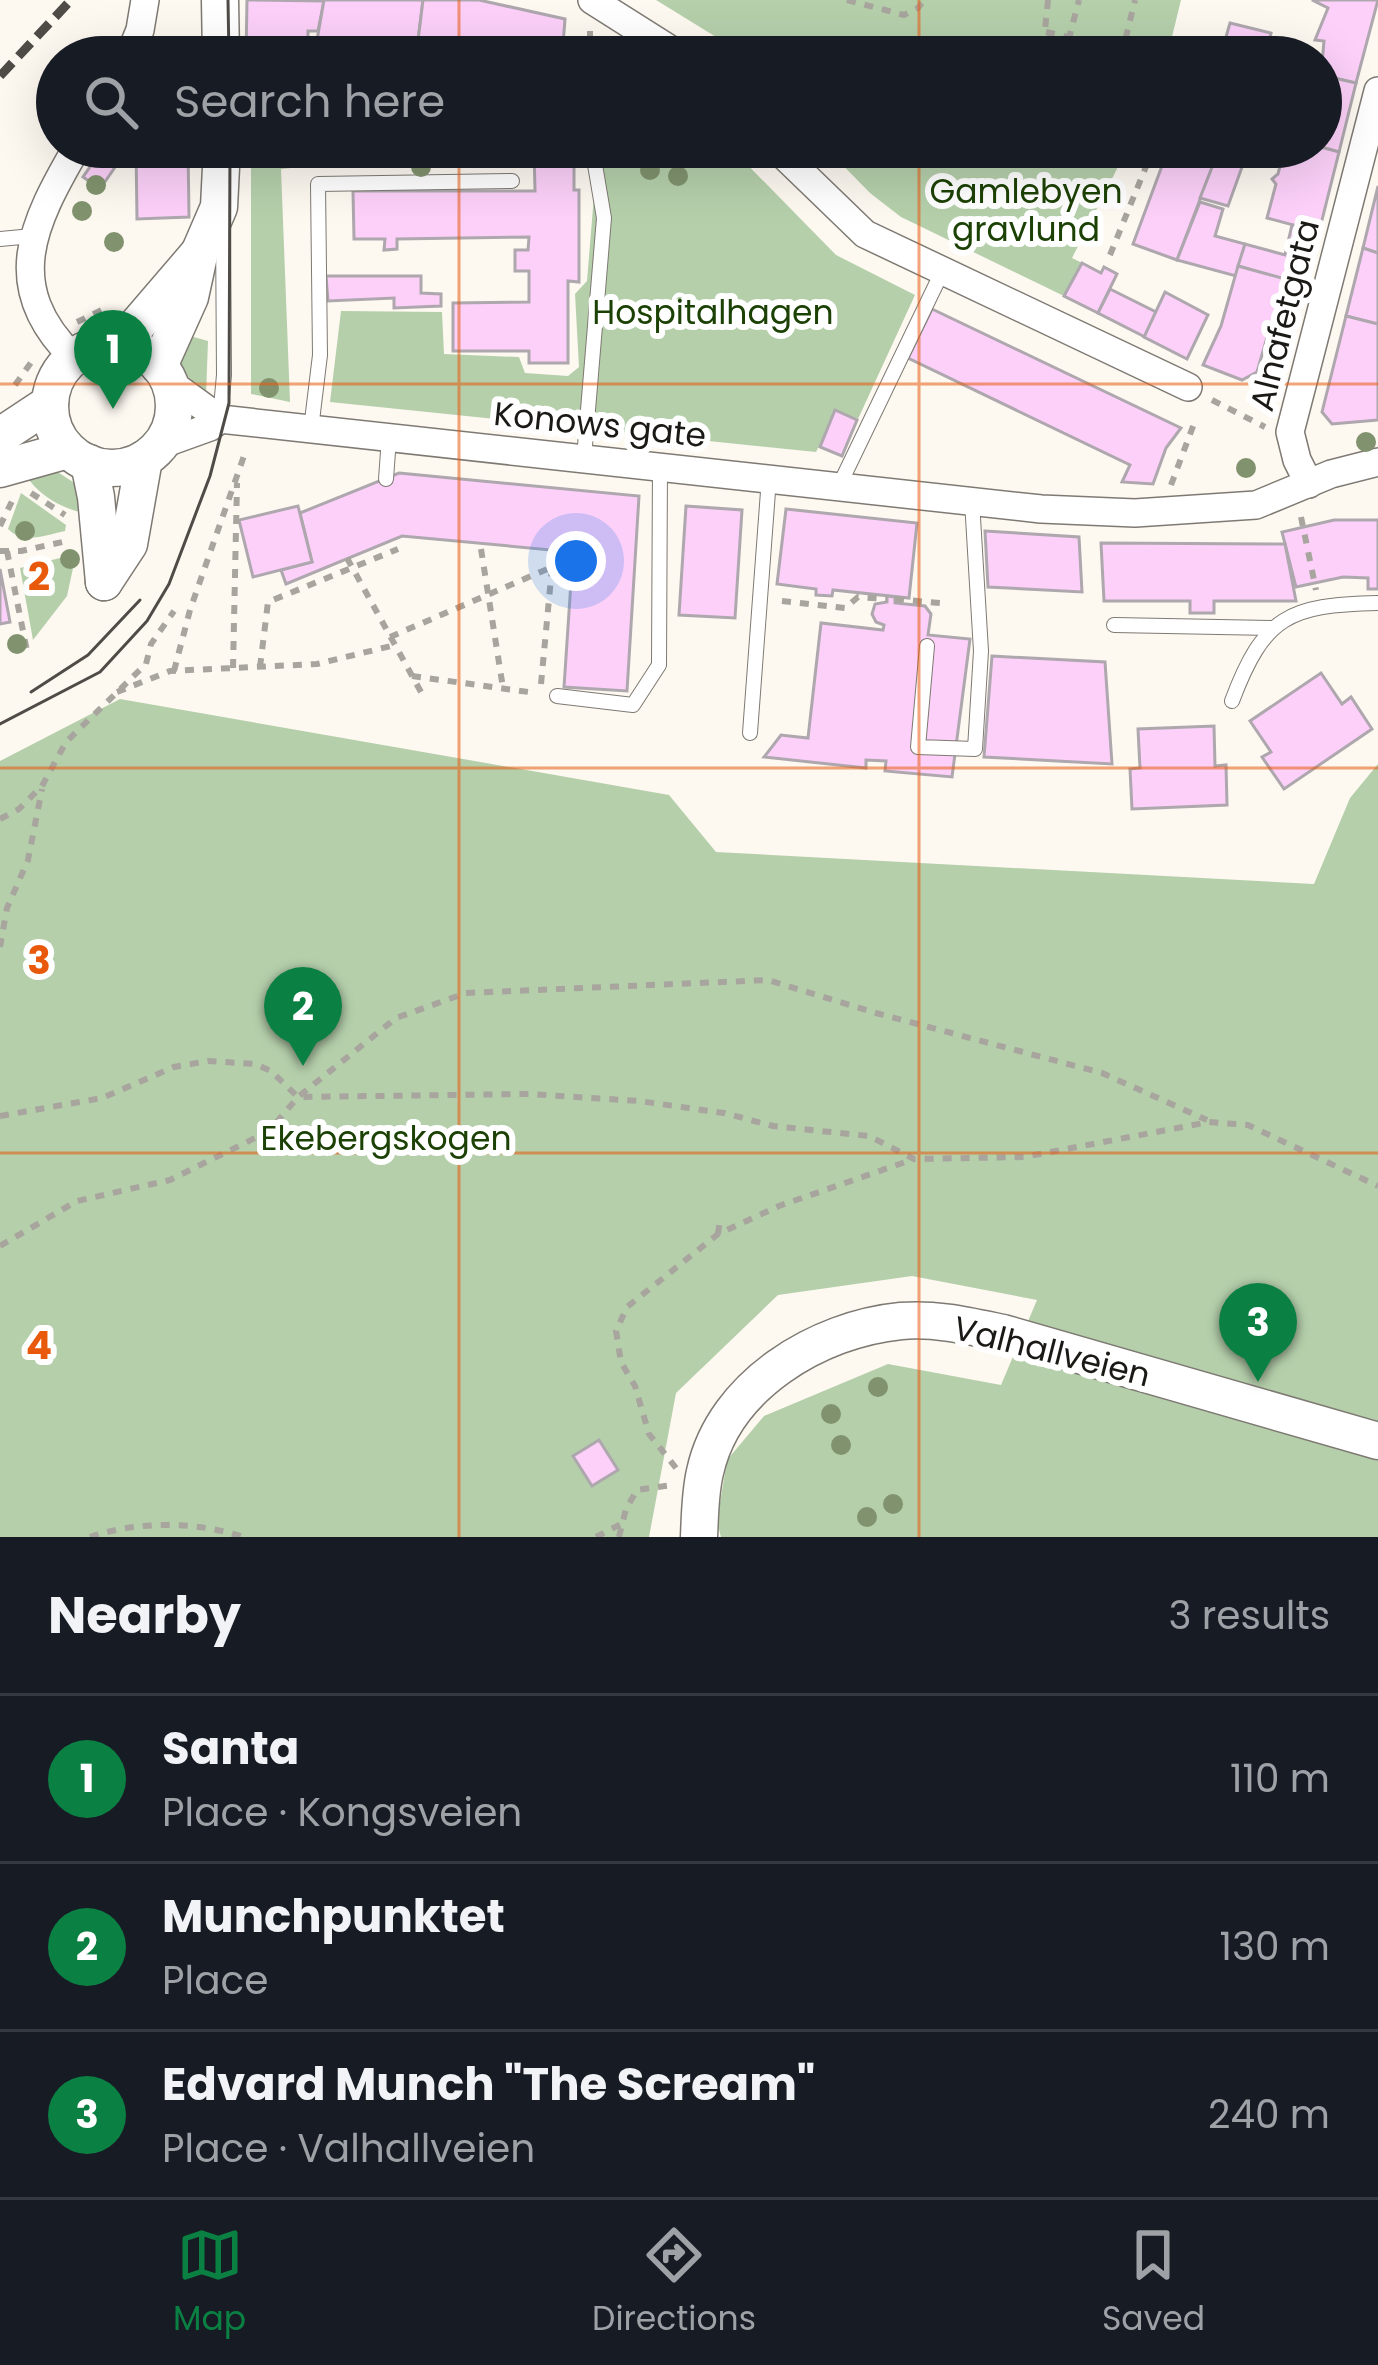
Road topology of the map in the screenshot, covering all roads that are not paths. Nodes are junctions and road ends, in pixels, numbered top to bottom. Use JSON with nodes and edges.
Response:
{"nodes":[{"id":1,"x":145,"y":0,"type":"edge"},
{"id":2,"x":220,"y":0,"type":"edge"},
{"id":3,"x":591,"y":13,"type":"edge"},
{"id":4,"x":138,"y":36,"type":"edge"},
{"id":5,"x":221,"y":36,"type":"edge"},
{"id":6,"x":639,"y":36,"type":"edge"},
{"id":7,"x":1378,"y":92,"type":"edge"},
{"id":8,"x":64,"y":168,"type":"edge"},
{"id":9,"x":222,"y":168,"type":"edge"},
{"id":10,"x":596,"y":168,"type":"edge"},
{"id":11,"x":797,"y":168,"type":"edge"},
{"id":12,"x":512,"y":182,"type":"dead end"},
{"id":13,"x":221,"y":195,"type":"junction"},
{"id":14,"x":32,"y":236,"type":"junction"},
{"id":15,"x":0,"y":239,"type":"edge"},
{"id":16,"x":200,"y":251,"type":"junction"},
{"id":17,"x":942,"y":272,"type":"junction"},
{"id":18,"x":120,"y":345,"type":"junction"},
{"id":19,"x":74,"y":358,"type":"junction"},
{"id":20,"x":164,"y":374,"type":"junction"},
{"id":21,"x":1188,"y":387,"type":"road end"},
{"id":22,"x":50,"y":403,"type":"junction"},
{"id":23,"x":220,"y":419,"type":"junction"},
{"id":24,"x":311,"y":428,"type":"junction"},
{"id":25,"x":0,"y":436,"type":"edge"},
{"id":26,"x":389,"y":438,"type":"junction"},
{"id":27,"x":152,"y":452,"type":"junction"},
{"id":28,"x":79,"y":457,"type":"junction"},
{"id":29,"x":584,"y":458,"type":"junction"},
{"id":30,"x":1378,"y":462,"type":"edge"},
{"id":31,"x":660,"y":466,"type":"junction"},
{"id":32,"x":12,"y":477,"type":"edge"},
{"id":33,"x":386,"y":478,"type":"dead end"},
{"id":34,"x":769,"y":478,"type":"junction"},
{"id":35,"x":1310,"y":484,"type":"junction"},
{"id":36,"x":839,"y":486,"type":"junction"},
{"id":37,"x":972,"y":501,"type":"junction"},
{"id":38,"x":1378,"y":603,"type":"edge"},
{"id":39,"x":1114,"y":625,"type":"dead end"},
{"id":40,"x":1271,"y":628,"type":"junction"},
{"id":41,"x":927,"y":646,"type":"dead end"},
{"id":42,"x":557,"y":696,"type":"dead end"},
{"id":43,"x":1232,"y":701,"type":"dead end"},
{"id":44,"x":750,"y":733,"type":"dead end"},
{"id":45,"x":1378,"y":1442,"type":"edge"},
{"id":46,"x":700,"y":1537,"type":"edge"}],
"edges":[{"from":1,"to":4,"type":"street"},
{"from":2,"to":5,"type":"street"},
{"from":3,"to":6,"type":"street"},
{"from":7,"to":35,"type":"street","name":"Alnafetgata"},
{"from":8,"to":14,"type":"street"},
{"from":9,"to":13,"type":"street"},
{"from":10,"to":29,"type":"lane"},
{"from":11,"to":17,"type":"street"},
{"from":12,"to":24,"type":"lane"},
{"from":13,"to":16,"type":"street"},
{"from":13,"to":23,"type":"lane"},
{"from":14,"to":15,"type":"lane"},
{"from":14,"to":19,"type":"street"},
{"from":16,"to":18,"type":"street"},
{"from":16,"to":20,"type":"street"},
{"from":17,"to":21,"type":"street"},
{"from":17,"to":36,"type":"lane"},
{"from":18,"to":19,"type":"street"},
{"from":18,"to":20,"type":"street"},
{"from":19,"to":22,"type":"street"},
{"from":20,"to":23,"type":"street"},
{"from":20,"to":27,"type":"street"},
{"from":22,"to":25,"type":"street"},
{"from":22,"to":28,"type":"street"},
{"from":23,"to":24,"type":"street","name":"Konows gate"},
{"from":23,"to":27,"type":"street","name":"Konows gate"},
{"from":24,"to":26,"type":"street","name":"Konows gate"},
{"from":26,"to":29,"type":"street","name":"Konows gate"},
{"from":26,"to":33,"type":"lane"},
{"from":27,"to":28,"type":"street"},
{"from":27,"to":28,"type":"street"},
{"from":28,"to":32,"type":"street"},
{"from":29,"to":31,"type":"street","name":"Konows gate"},
{"from":30,"to":35,"type":"street","name":"Konows gate"},
{"from":31,"to":34,"type":"street","name":"Konows gate"},
{"from":31,"to":42,"type":"lane"},
{"from":34,"to":36,"type":"street","name":"Konows gate"},
{"from":34,"to":44,"type":"lane"},
{"from":35,"to":37,"type":"street","name":"Konows gate"},
{"from":36,"to":37,"type":"street","name":"Konows gate"},
{"from":37,"to":41,"type":"lane"},
{"from":38,"to":40,"type":"lane"},
{"from":39,"to":40,"type":"lane"},
{"from":40,"to":43,"type":"lane"},
{"from":45,"to":46,"type":"street","name":"Valhallveien"}]}
